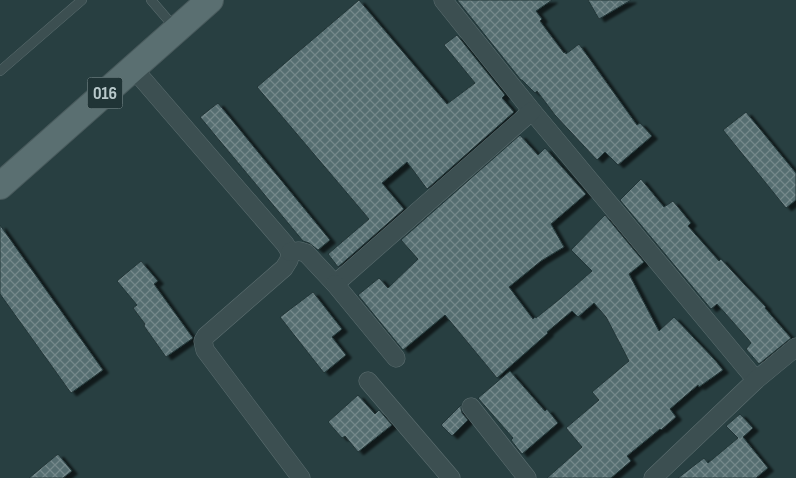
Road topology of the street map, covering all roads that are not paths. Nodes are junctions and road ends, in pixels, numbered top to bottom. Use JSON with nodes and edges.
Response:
{"nodes":[{"id":1,"x":82,"y":0,"type":"edge"},
{"id":2,"x":151,"y":0,"type":"edge"},
{"id":3,"x":210,"y":0,"type":"edge"},
{"id":4,"x":443,"y":0,"type":"edge"},
{"id":5,"x":176,"y":30,"type":"junction"},
{"id":6,"x":133,"y":68,"type":"junction"},
{"id":7,"x":0,"y":71,"type":"edge"},
{"id":8,"x":532,"y":111,"type":"junction"},
{"id":9,"x":0,"y":186,"type":"edge"},
{"id":10,"x":290,"y":252,"type":"junction"},
{"id":11,"x":335,"y":284,"type":"junction"},
{"id":12,"x":796,"y":347,"type":"edge"},
{"id":13,"x":396,"y":358,"type":"dead end"},
{"id":14,"x":756,"y":380,"type":"junction"},
{"id":15,"x":368,"y":381,"type":"dead end"},
{"id":16,"x":470,"y":407,"type":"dead end"},
{"id":17,"x":301,"y":478,"type":"edge"},
{"id":18,"x":451,"y":478,"type":"edge"},
{"id":19,"x":527,"y":478,"type":"edge"},
{"id":20,"x":653,"y":478,"type":"edge"}],
"edges":[{"from":1,"to":7,"type":"lane"},
{"from":2,"to":5,"type":"lane"},
{"from":3,"to":5,"type":"main road","number":"016"},
{"from":4,"to":8,"type":"street"},
{"from":5,"to":6,"type":"main road","number":"016"},
{"from":6,"to":9,"type":"main road","number":"016"},
{"from":6,"to":10,"type":"street"},
{"from":8,"to":11,"type":"street"},
{"from":8,"to":14,"type":"street"},
{"from":10,"to":11,"type":"street"},
{"from":10,"to":17,"type":"street"},
{"from":11,"to":13,"type":"street"},
{"from":12,"to":14,"type":"street"},
{"from":14,"to":20,"type":"street"},
{"from":15,"to":18,"type":"street"},
{"from":16,"to":19,"type":"street"}]}
